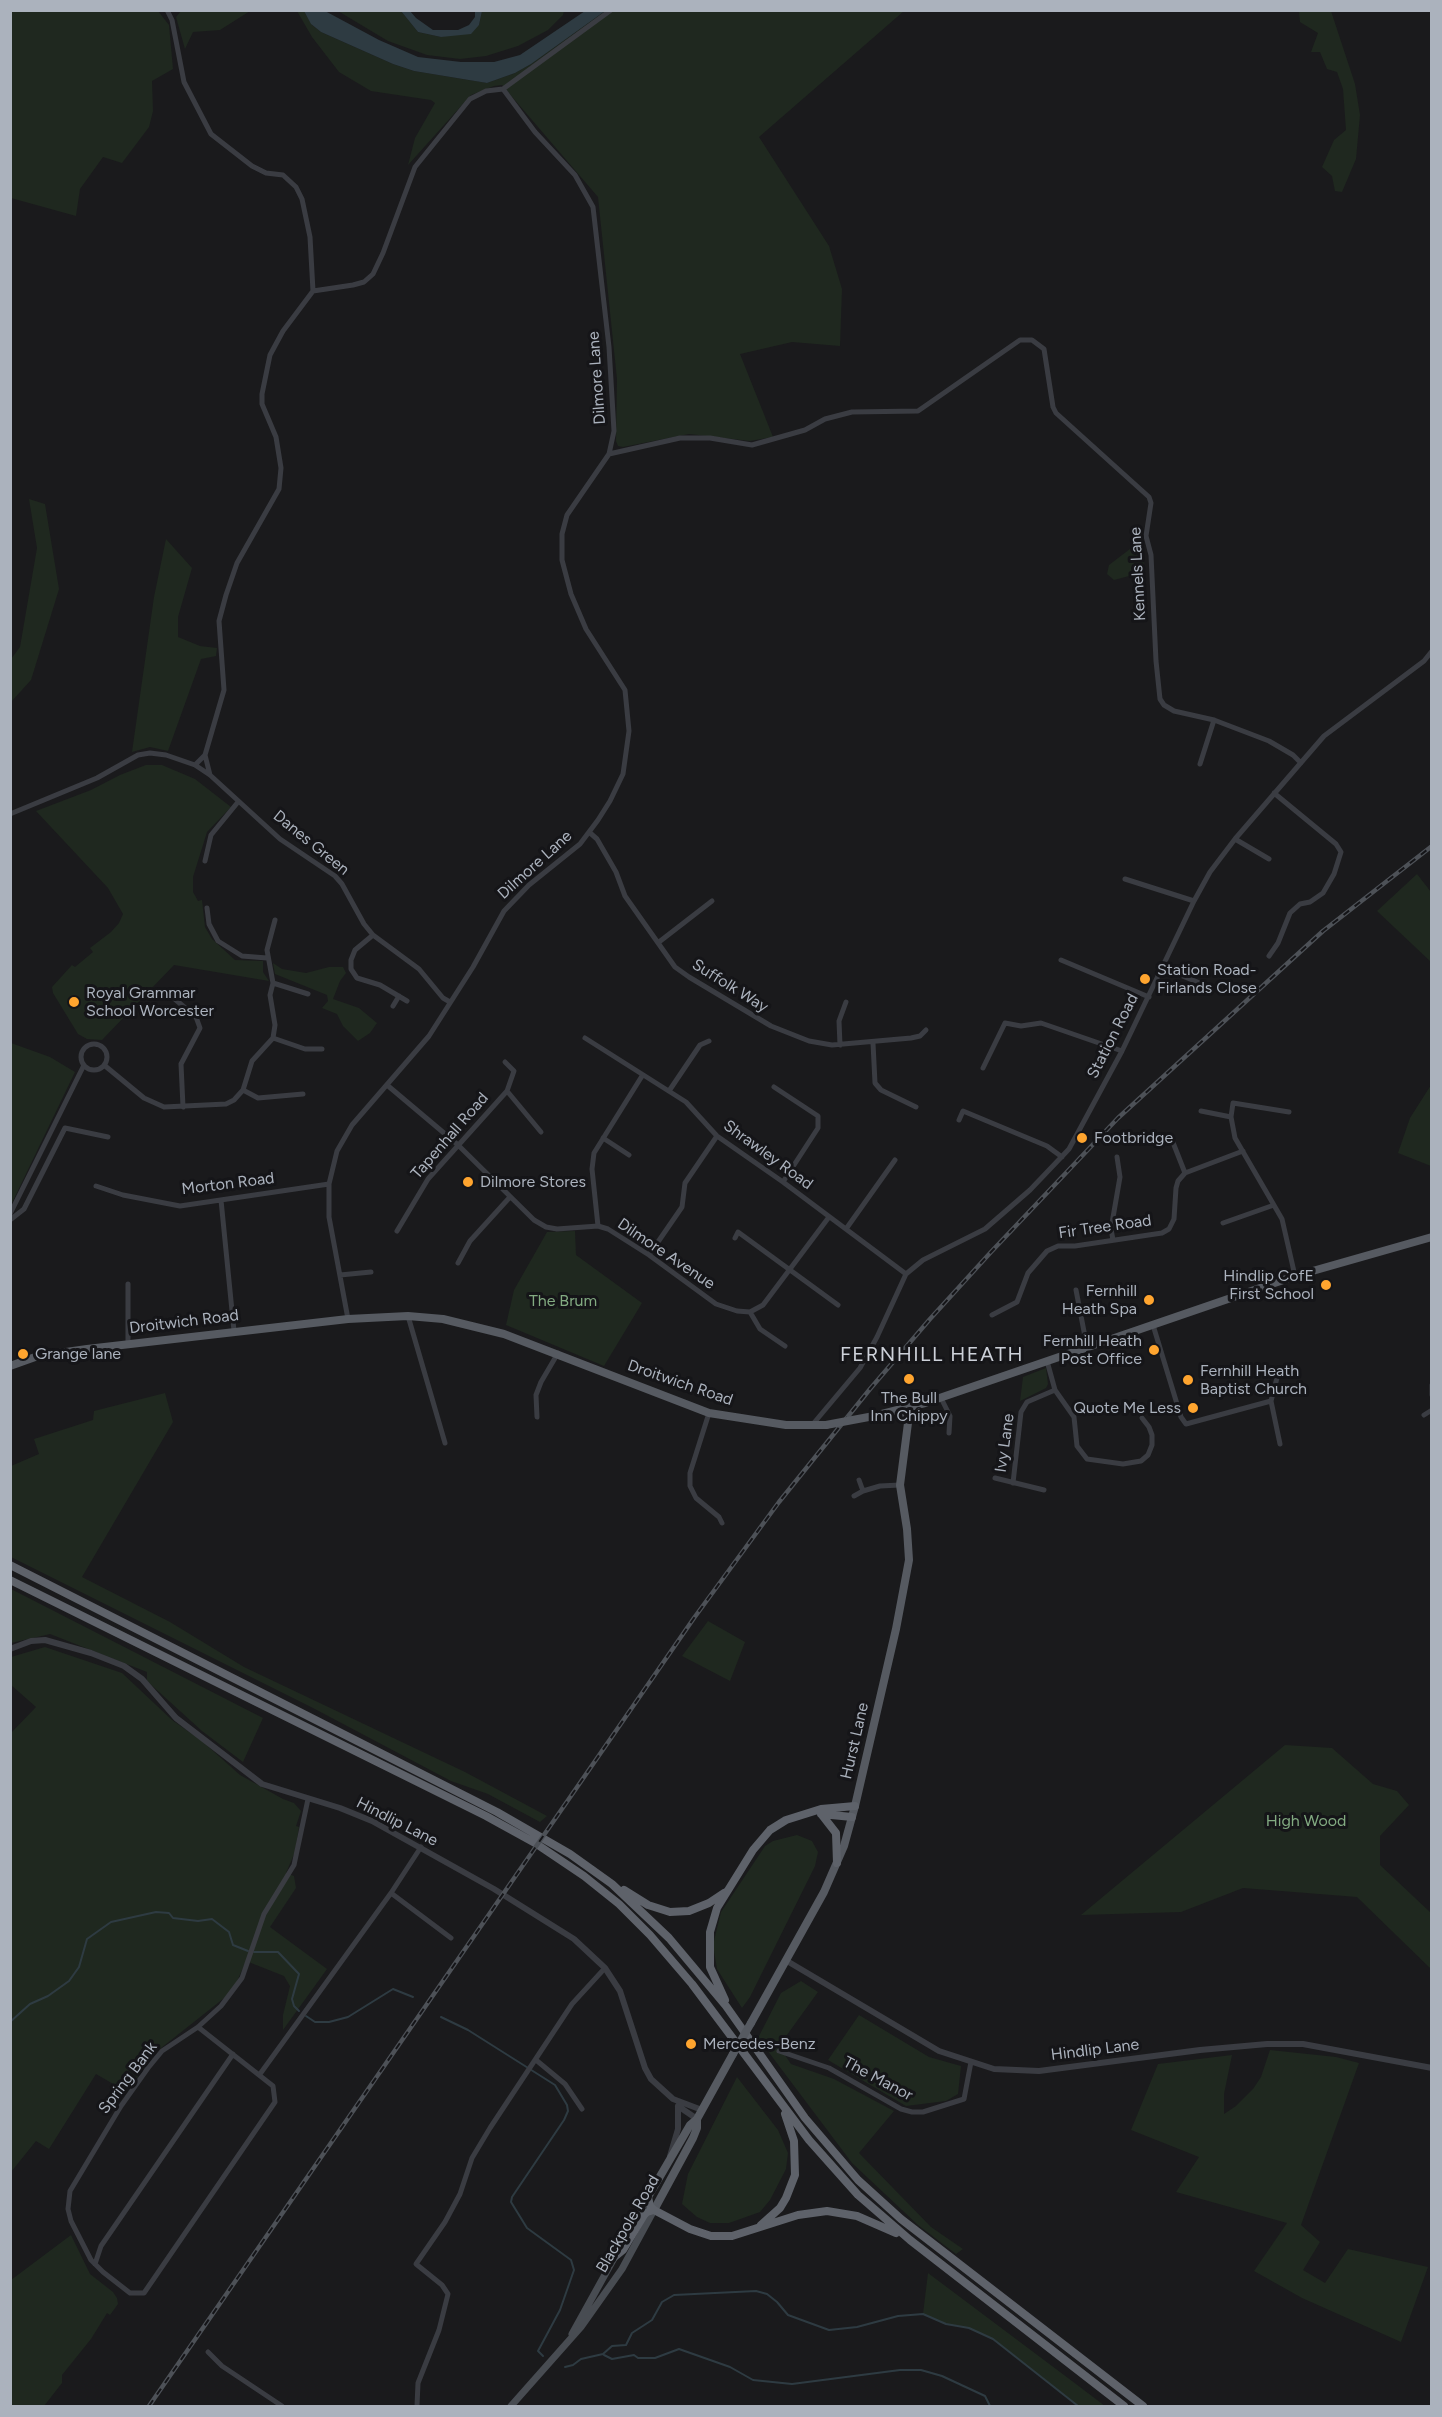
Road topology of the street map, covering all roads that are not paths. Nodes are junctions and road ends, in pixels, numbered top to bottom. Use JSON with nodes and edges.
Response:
{"nodes":[{"id":1,"x":167,"y":10,"type":"edge"},
{"id":2,"x":611,"y":10,"type":"edge"},
{"id":3,"x":503,"y":89,"type":"junction"},
{"id":4,"x":313,"y":291,"type":"junction"},
{"id":5,"x":609,"y":454,"type":"junction"},
{"id":6,"x":1431,"y":651,"type":"edge"},
{"id":7,"x":1214,"y":720,"type":"junction"},
{"id":8,"x":206,"y":755,"type":"junction"},
{"id":9,"x":1301,"y":763,"type":"junction"},
{"id":10,"x":1200,"y":764,"type":"dead end"},
{"id":11,"x":195,"y":765,"type":"junction"},
{"id":12,"x":210,"y":775,"type":"junction"},
{"id":13,"x":1274,"y":793,"type":"junction"},
{"id":14,"x":238,"y":801,"type":"junction"},
{"id":15,"x":10,"y":814,"type":"edge"},
{"id":16,"x":589,"y":832,"type":"junction"},
{"id":17,"x":1235,"y":839,"type":"junction"},
{"id":18,"x":1257,"y":853,"type":"junction"},
{"id":19,"x":1269,"y":859,"type":"dead end"},
{"id":20,"x":1254,"y":860,"type":"dead end"},
{"id":21,"x":205,"y":861,"type":"dead end"},
{"id":22,"x":1125,"y":879,"type":"dead end"},
{"id":23,"x":712,"y":901,"type":"dead end"},
{"id":24,"x":1194,"y":901,"type":"junction"},
{"id":25,"x":207,"y":908,"type":"dead end"},
{"id":26,"x":275,"y":920,"type":"dead end"},
{"id":27,"x":374,"y":935,"type":"junction"},
{"id":28,"x":659,"y":942,"type":"junction"},
{"id":29,"x":1269,"y":956,"type":"dead end"},
{"id":30,"x":267,"y":958,"type":"junction"},
{"id":31,"x":1061,"y":960,"type":"dead end"},
{"id":32,"x":1163,"y":968,"type":"junction"},
{"id":33,"x":273,"y":983,"type":"junction"},
{"id":34,"x":1212,"y":988,"type":"dead end"},
{"id":35,"x":308,"y":994,"type":"dead end"},
{"id":36,"x":170,"y":995,"type":"dead end"},
{"id":37,"x":399,"y":996,"type":"junction"},
{"id":38,"x":1149,"y":997,"type":"junction"},
{"id":39,"x":407,"y":1001,"type":"dead end"},
{"id":40,"x":450,"y":1002,"type":"junction"},
{"id":41,"x":846,"y":1002,"type":"dead end"},
{"id":42,"x":393,"y":1006,"type":"dead end"},
{"id":43,"x":273,"y":1038,"type":"junction"},
{"id":44,"x":585,"y":1038,"type":"dead end"},
{"id":45,"x":928,"y":1040,"type":"dead end"},
{"id":46,"x":709,"y":1041,"type":"dead end"},
{"id":47,"x":873,"y":1042,"type":"junction"},
{"id":48,"x":840,"y":1045,"type":"junction"},
{"id":49,"x":322,"y":1049,"type":"dead end"},
{"id":50,"x":1122,"y":1051,"type":"junction"},
{"id":51,"x":506,"y":1062,"type":"dead end"},
{"id":52,"x":84,"y":1065,"type":"junction"},
{"id":53,"x":104,"y":1065,"type":"junction"},
{"id":54,"x":983,"y":1068,"type":"dead end"},
{"id":55,"x":642,"y":1076,"type":"junction"},
{"id":56,"x":387,"y":1085,"type":"junction"},
{"id":57,"x":291,"y":1087,"type":"dead end"},
{"id":58,"x":774,"y":1087,"type":"dead end"},
{"id":59,"x":243,"y":1090,"type":"junction"},
{"id":60,"x":507,"y":1091,"type":"junction"},
{"id":61,"x":669,"y":1091,"type":"junction"},
{"id":62,"x":303,"y":1094,"type":"dead end"},
{"id":63,"x":291,"y":1095,"type":"junction"},
{"id":64,"x":911,"y":1096,"type":"dead end"},
{"id":65,"x":908,"y":1104,"type":"junction"},
{"id":66,"x":183,"y":1107,"type":"junction"},
{"id":67,"x":916,"y":1107,"type":"dead end"},
{"id":68,"x":1201,"y":1111,"type":"dead end"},
{"id":69,"x":1289,"y":1112,"type":"dead end"},
{"id":70,"x":1231,"y":1117,"type":"junction"},
{"id":71,"x":959,"y":1120,"type":"dead end"},
{"id":72,"x":541,"y":1131,"type":"dead end"},
{"id":73,"x":717,"y":1136,"type":"junction"},
{"id":74,"x":108,"y":1137,"type":"dead end"},
{"id":75,"x":603,"y":1138,"type":"junction"},
{"id":76,"x":1172,"y":1140,"type":"dead end"},
{"id":77,"x":458,"y":1144,"type":"junction"},
{"id":78,"x":1243,"y":1151,"type":"junction"},
{"id":79,"x":629,"y":1155,"type":"dead end"},
{"id":80,"x":1062,"y":1157,"type":"junction"},
{"id":81,"x":1117,"y":1157,"type":"dead end"},
{"id":82,"x":895,"y":1160,"type":"dead end"},
{"id":83,"x":1185,"y":1173,"type":"junction"},
{"id":84,"x":783,"y":1182,"type":"junction"},
{"id":85,"x":329,"y":1184,"type":"junction"},
{"id":86,"x":96,"y":1186,"type":"dead end"},
{"id":87,"x":510,"y":1197,"type":"junction"},
{"id":88,"x":221,"y":1200,"type":"junction"},
{"id":89,"x":1274,"y":1205,"type":"junction"},
{"id":90,"x":10,"y":1214,"type":"edge"},
{"id":91,"x":829,"y":1217,"type":"junction"},
{"id":92,"x":10,"y":1220,"type":"edge"},
{"id":93,"x":1223,"y":1223,"type":"dead end"},
{"id":94,"x":597,"y":1226,"type":"junction"},
{"id":95,"x":846,"y":1229,"type":"junction"},
{"id":96,"x":397,"y":1231,"type":"dead end"},
{"id":97,"x":1431,"y":1237,"type":"edge"},
{"id":98,"x":735,"y":1238,"type":"dead end"},
{"id":99,"x":1113,"y":1240,"type":"junction"},
{"id":100,"x":649,"y":1255,"type":"junction"},
{"id":101,"x":458,"y":1263,"type":"dead end"},
{"id":102,"x":790,"y":1269,"type":"junction"},
{"id":103,"x":371,"y":1272,"type":"dead end"},
{"id":104,"x":906,"y":1274,"type":"junction"},
{"id":105,"x":340,"y":1275,"type":"junction"},
{"id":106,"x":1295,"y":1276,"type":"junction"},
{"id":107,"x":128,"y":1284,"type":"dead end"},
{"id":108,"x":1076,"y":1290,"type":"dead end"},
{"id":109,"x":838,"y":1305,"type":"dead end"},
{"id":110,"x":750,"y":1312,"type":"junction"},
{"id":111,"x":992,"y":1315,"type":"dead end"},
{"id":112,"x":408,"y":1316,"type":"junction"},
{"id":113,"x":348,"y":1319,"type":"junction"},
{"id":114,"x":1153,"y":1325,"type":"junction"},
{"id":115,"x":234,"y":1331,"type":"junction"},
{"id":116,"x":129,"y":1344,"type":"junction"},
{"id":117,"x":785,"y":1346,"type":"dead end"},
{"id":118,"x":1087,"y":1347,"type":"junction"},
{"id":119,"x":558,"y":1353,"type":"junction"},
{"id":120,"x":1047,"y":1361,"type":"junction"},
{"id":121,"x":10,"y":1366,"type":"edge"},
{"id":122,"x":1278,"y":1374,"type":"dead end"},
{"id":123,"x":1431,"y":1385,"type":"edge"},
{"id":124,"x":1055,"y":1390,"type":"junction"},
{"id":125,"x":1431,"y":1395,"type":"edge"},
{"id":126,"x":940,"y":1398,"type":"junction"},
{"id":127,"x":1271,"y":1401,"type":"junction"},
{"id":128,"x":905,"y":1409,"type":"junction"},
{"id":129,"x":1431,"y":1410,"type":"edge"},
{"id":130,"x":709,"y":1413,"type":"junction"},
{"id":131,"x":1424,"y":1415,"type":"dead end"},
{"id":132,"x":537,"y":1417,"type":"dead end"},
{"id":133,"x":1142,"y":1418,"type":"dead end"},
{"id":134,"x":813,"y":1424,"type":"junction"},
{"id":135,"x":949,"y":1433,"type":"dead end"},
{"id":136,"x":445,"y":1443,"type":"dead end"},
{"id":137,"x":1280,"y":1444,"type":"dead end"},
{"id":138,"x":995,"y":1478,"type":"dead end"},
{"id":139,"x":859,"y":1480,"type":"dead end"},
{"id":140,"x":1013,"y":1483,"type":"junction"},
{"id":141,"x":900,"y":1485,"type":"junction"},
{"id":142,"x":1044,"y":1490,"type":"dead end"},
{"id":143,"x":863,"y":1491,"type":"junction"},
{"id":144,"x":854,"y":1496,"type":"dead end"},
{"id":145,"x":722,"y":1523,"type":"dead end"},
{"id":146,"x":10,"y":1565,"type":"edge"},
{"id":147,"x":10,"y":1580,"type":"edge"},
{"id":148,"x":10,"y":1649,"type":"edge"},
{"id":149,"x":308,"y":1799,"type":"junction"},
{"id":150,"x":855,"y":1806,"type":"junction"},
{"id":151,"x":818,"y":1813,"type":"junction"},
{"id":152,"x":852,"y":1817,"type":"junction"},
{"id":153,"x":421,"y":1847,"type":"junction"},
{"id":154,"x":837,"y":1863,"type":"junction"},
{"id":155,"x":612,"y":1884,"type":"junction"},
{"id":156,"x":727,"y":1891,"type":"junction"},
{"id":157,"x":391,"y":1893,"type":"junction"},
{"id":158,"x":451,"y":1938,"type":"dead end"},
{"id":159,"x":787,"y":1961,"type":"junction"},
{"id":160,"x":605,"y":1968,"type":"junction"},
{"id":161,"x":726,"y":2006,"type":"junction"},
{"id":162,"x":198,"y":2027,"type":"junction"},
{"id":163,"x":779,"y":2051,"type":"dead end"},
{"id":164,"x":233,"y":2054,"type":"junction"},
{"id":165,"x":733,"y":2054,"type":"joint"},
{"id":166,"x":536,"y":2060,"type":"junction"},
{"id":167,"x":971,"y":2062,"type":"junction"},
{"id":168,"x":1431,"y":2068,"type":"edge"},
{"id":169,"x":260,"y":2074,"type":"junction"},
{"id":170,"x":673,"y":2099,"type":"junction"},
{"id":171,"x":781,"y":2104,"type":"junction"},
{"id":172,"x":678,"y":2106,"type":"junction"},
{"id":173,"x":582,"y":2109,"type":"dead end"},
{"id":174,"x":700,"y":2114,"type":"junction"},
{"id":175,"x":669,"y":2160,"type":"junction"},
{"id":176,"x":648,"y":2197,"type":"junction"},
{"id":177,"x":654,"y":2210,"type":"junction"},
{"id":178,"x":756,"y":2229,"type":"junction"},
{"id":179,"x":910,"y":2240,"type":"junction"},
{"id":180,"x":612,"y":2259,"type":"junction"},
{"id":181,"x":93,"y":2262,"type":"junction"},
{"id":182,"x":571,"y":2336,"type":"junction"},
{"id":183,"x":208,"y":2352,"type":"dead end"},
{"id":184,"x":282,"y":2406,"type":"edge"},
{"id":185,"x":417,"y":2406,"type":"edge"},
{"id":186,"x":511,"y":2406,"type":"edge"},
{"id":187,"x":1124,"y":2406,"type":"edge"},
{"id":188,"x":1143,"y":2406,"type":"edge"}],
"edges":[{"from":1,"to":4,"type":"street"},
{"from":2,"to":3,"type":"street"},
{"from":3,"to":4,"type":"street"},
{"from":3,"to":5,"type":"street","name":"Dilmore Lane"},
{"from":4,"to":8,"type":"street"},
{"from":5,"to":7,"type":"street","name":"Kennels Lane"},
{"from":5,"to":16,"type":"street","name":"Dilmore Lane"},
{"from":6,"to":9,"type":"street","name":"Station Road"},
{"from":7,"to":9,"type":"street","name":"Kennels Lane"},
{"from":7,"to":10,"type":"street"},
{"from":8,"to":11,"type":"street"},
{"from":8,"to":12,"type":"street"},
{"from":9,"to":13,"type":"street","name":"Station Road"},
{"from":11,"to":12,"type":"street","name":"Danes Green"},
{"from":11,"to":15,"type":"street","name":"Danes Green"},
{"from":12,"to":14,"type":"street","name":"Danes Green"},
{"from":13,"to":17,"type":"street","name":"Station Road"},
{"from":13,"to":29,"type":"street"},
{"from":14,"to":21,"type":"street"},
{"from":14,"to":27,"type":"street","name":"Danes Green"},
{"from":16,"to":28,"type":"street","name":"Suffolk Way"},
{"from":16,"to":40,"type":"street","name":"Dilmore Lane"},
{"from":17,"to":18,"type":"street"},
{"from":17,"to":24,"type":"street","name":"Station Road"},
{"from":18,"to":19,"type":"street"},
{"from":18,"to":20,"type":"street"},
{"from":22,"to":24,"type":"street"},
{"from":23,"to":28,"type":"street"},
{"from":24,"to":32,"type":"street","name":"Station Road"},
{"from":25,"to":30,"type":"street"},
{"from":26,"to":30,"type":"street"},
{"from":27,"to":37,"type":"street"},
{"from":27,"to":40,"type":"street","name":"Danes Green"},
{"from":28,"to":48,"type":"street","name":"Suffolk Way"},
{"from":30,"to":33,"type":"street"},
{"from":31,"to":38,"type":"street"},
{"from":32,"to":34,"type":"street"},
{"from":32,"to":38,"type":"street","name":"Station Road"},
{"from":33,"to":35,"type":"street"},
{"from":33,"to":43,"type":"street"},
{"from":36,"to":66,"type":"street"},
{"from":37,"to":39,"type":"street"},
{"from":37,"to":42,"type":"street"},
{"from":38,"to":50,"type":"street","name":"Station Road"},
{"from":40,"to":56,"type":"street","name":"Dilmore Lane"},
{"from":41,"to":48,"type":"street"},
{"from":43,"to":49,"type":"street"},
{"from":43,"to":59,"type":"street"},
{"from":44,"to":55,"type":"street","name":"Shrawley Road"},
{"from":45,"to":47,"type":"street","name":"Suffolk Way"},
{"from":46,"to":61,"type":"street"},
{"from":47,"to":48,"type":"street","name":"Suffolk Way"},
{"from":47,"to":65,"type":"street"},
{"from":50,"to":54,"type":"street"},
{"from":50,"to":80,"type":"street","name":"Station Road"},
{"from":51,"to":60,"type":"street"},
{"from":52,"to":53,"type":"street"},
{"from":52,"to":53,"type":"street"},
{"from":52,"to":90,"type":"street"},
{"from":53,"to":66,"type":"street"},
{"from":55,"to":61,"type":"street","name":"Shrawley Road"},
{"from":55,"to":75,"type":"street"},
{"from":56,"to":77,"type":"street","name":"Dilmore Avenue"},
{"from":56,"to":85,"type":"street","name":"Dilmore Lane"},
{"from":57,"to":63,"type":"street"},
{"from":58,"to":84,"type":"street"},
{"from":59,"to":63,"type":"street"},
{"from":59,"to":66,"type":"street"},
{"from":60,"to":72,"type":"street"},
{"from":60,"to":77,"type":"street","name":"Tapenhall Road"},
{"from":61,"to":73,"type":"street","name":"Shrawley Road"},
{"from":62,"to":63,"type":"street"},
{"from":64,"to":65,"type":"street"},
{"from":65,"to":67,"type":"street"},
{"from":68,"to":70,"type":"street"},
{"from":69,"to":70,"type":"street"},
{"from":70,"to":78,"type":"street"},
{"from":71,"to":80,"type":"street"},
{"from":73,"to":84,"type":"street","name":"Shrawley Road"},
{"from":73,"to":100,"type":"street"},
{"from":74,"to":92,"type":"street"},
{"from":75,"to":79,"type":"street"},
{"from":75,"to":94,"type":"street"},
{"from":76,"to":83,"type":"street"},
{"from":77,"to":87,"type":"street","name":"Dilmore Avenue"},
{"from":77,"to":96,"type":"street","name":"Tapenhall Road"},
{"from":78,"to":83,"type":"street"},
{"from":78,"to":89,"type":"street"},
{"from":80,"to":104,"type":"street","name":"Station Road"},
{"from":81,"to":99,"type":"street"},
{"from":82,"to":95,"type":"street"},
{"from":83,"to":99,"type":"street","name":"Fir Tree Road"},
{"from":84,"to":91,"type":"street","name":"Shrawley Road"},
{"from":85,"to":88,"type":"street","name":"Morton Road"},
{"from":85,"to":105,"type":"street","name":"Dilmore Lane"},
{"from":86,"to":88,"type":"street","name":"Morton Road"},
{"from":87,"to":94,"type":"street","name":"Dilmore Avenue"},
{"from":87,"to":101,"type":"street"},
{"from":88,"to":115,"type":"street"},
{"from":89,"to":93,"type":"street"},
{"from":89,"to":106,"type":"street"},
{"from":91,"to":95,"type":"street","name":"Shrawley Road"},
{"from":91,"to":102,"type":"street"},
{"from":94,"to":100,"type":"street","name":"Dilmore Avenue"},
{"from":95,"to":104,"type":"street","name":"Shrawley Road"},
{"from":97,"to":106,"type":"main road","name":"Droitwich Road"},
{"from":98,"to":102,"type":"street"},
{"from":99,"to":111,"type":"street","name":"Fir Tree Road"},
{"from":100,"to":110,"type":"street","name":"Dilmore Avenue"},
{"from":102,"to":109,"type":"street"},
{"from":102,"to":110,"type":"street"},
{"from":103,"to":105,"type":"street"},
{"from":104,"to":134,"type":"street","name":"Station Road"},
{"from":105,"to":113,"type":"street","name":"Dilmore Lane"},
{"from":106,"to":114,"type":"main road","name":"Droitwich Road"},
{"from":107,"to":116,"type":"street"},
{"from":108,"to":118,"type":"street"},
{"from":110,"to":117,"type":"street"},
{"from":112,"to":113,"type":"main road","name":"Droitwich Road"},
{"from":112,"to":119,"type":"main road","name":"Droitwich Road"},
{"from":112,"to":136,"type":"street"},
{"from":113,"to":115,"type":"main road","name":"Droitwich Road"},
{"from":114,"to":118,"type":"main road","name":"Droitwich Road"},
{"from":114,"to":127,"type":"street"},
{"from":115,"to":116,"type":"main road","name":"Droitwich Road"},
{"from":116,"to":121,"type":"main road","name":"Droitwich Road"},
{"from":118,"to":120,"type":"main road","name":"Droitwich Road"},
{"from":119,"to":130,"type":"main road","name":"Droitwich Road"},
{"from":119,"to":132,"type":"street"},
{"from":120,"to":124,"type":"street"},
{"from":120,"to":126,"type":"main road","name":"Droitwich Road"},
{"from":122,"to":127,"type":"street"},
{"from":123,"to":125,"type":"street"},
{"from":124,"to":133,"type":"street"},
{"from":124,"to":140,"type":"street","name":"Ivy Lane"},
{"from":126,"to":128,"type":"main road","name":"Droitwich Road"},
{"from":126,"to":135,"type":"street"},
{"from":127,"to":137,"type":"street"},
{"from":128,"to":134,"type":"main road","name":"Droitwich Road","bridge":true},
{"from":128,"to":141,"type":"main road","name":"Hurst Lane"},
{"from":129,"to":131,"type":"street"},
{"from":130,"to":134,"type":"main road","name":"Droitwich Road"},
{"from":130,"to":145,"type":"street"},
{"from":138,"to":140,"type":"street","name":"Ivy Lane"},
{"from":139,"to":143,"type":"street"},
{"from":140,"to":142,"type":"street","name":"Ivy Lane"},
{"from":141,"to":143,"type":"street"},
{"from":141,"to":150,"type":"main road","name":"Hurst Lane"},
{"from":143,"to":144,"type":"street"},
{"from":146,"to":155,"type":"highway"},
{"from":147,"to":171,"type":"highway"},
{"from":148,"to":149,"type":"street","name":"Hindlip Lane"},
{"from":149,"to":153,"type":"street","name":"Hindlip Lane"},
{"from":149,"to":162,"type":"street","name":"Spring Bank"},
{"from":150,"to":151,"type":"highway"},
{"from":150,"to":152,"type":"main road","name":"Hurst Lane"},
{"from":151,"to":152,"type":"highway"},
{"from":151,"to":154,"type":"highway"},
{"from":151,"to":156,"type":"highway"},
{"from":152,"to":154,"type":"main road","name":"Hurst Lane"},
{"from":153,"to":157,"type":"street"},
{"from":153,"to":160,"type":"street","name":"Hindlip Lane"},
{"from":154,"to":159,"type":"main road","name":"Hurst Lane"},
{"from":155,"to":156,"type":"highway"},
{"from":155,"to":161,"type":"highway"},
{"from":156,"to":161,"type":"highway"},
{"from":157,"to":158,"type":"street"},
{"from":157,"to":169,"type":"street"},
{"from":159,"to":165,"type":"main road","name":"Hurst Lane","bridge":true},
{"from":159,"to":167,"type":"street","name":"Hindlip Lane"},
{"from":160,"to":166,"type":"street"},
{"from":160,"to":170,"type":"street","name":"Hindlip Lane"},
{"from":161,"to":188,"type":"highway"},
{"from":162,"to":164,"type":"street"},
{"from":162,"to":181,"type":"street","name":"Spring Bank"},
{"from":163,"to":167,"type":"street","name":"The Manor"},
{"from":164,"to":169,"type":"street"},
{"from":164,"to":181,"type":"street"},
{"from":165,"to":174,"type":"main road","name":"Blackpole Road"},
{"from":166,"to":173,"type":"street"},
{"from":166,"to":185,"type":"street"},
{"from":167,"to":168,"type":"street","name":"Hindlip Lane"},
{"from":169,"to":181,"type":"street"},
{"from":170,"to":172,"type":"street","name":"Hindlip Lane"},
{"from":170,"to":174,"type":"street","name":"Hindlip Lane"},
{"from":171,"to":178,"type":"highway"},
{"from":171,"to":179,"type":"highway"},
{"from":172,"to":174,"type":"street","name":"Hindlip Lane"},
{"from":172,"to":175,"type":"street"},
{"from":174,"to":175,"type":"main road","name":"Blackpole Road"},
{"from":174,"to":177,"type":"main road","name":"Blackpole Road"},
{"from":175,"to":176,"type":"main road","name":"Blackpole Road"},
{"from":176,"to":177,"type":"highway"},
{"from":176,"to":180,"type":"main road","name":"Blackpole Road"},
{"from":177,"to":178,"type":"highway"},
{"from":177,"to":180,"type":"highway"},
{"from":177,"to":182,"type":"main road","name":"Blackpole Road"},
{"from":178,"to":179,"type":"highway"},
{"from":179,"to":187,"type":"highway"},
{"from":180,"to":182,"type":"main road","name":"Blackpole Road"},
{"from":182,"to":186,"type":"main road","name":"Blackpole Road"},
{"from":183,"to":184,"type":"street"}]}
